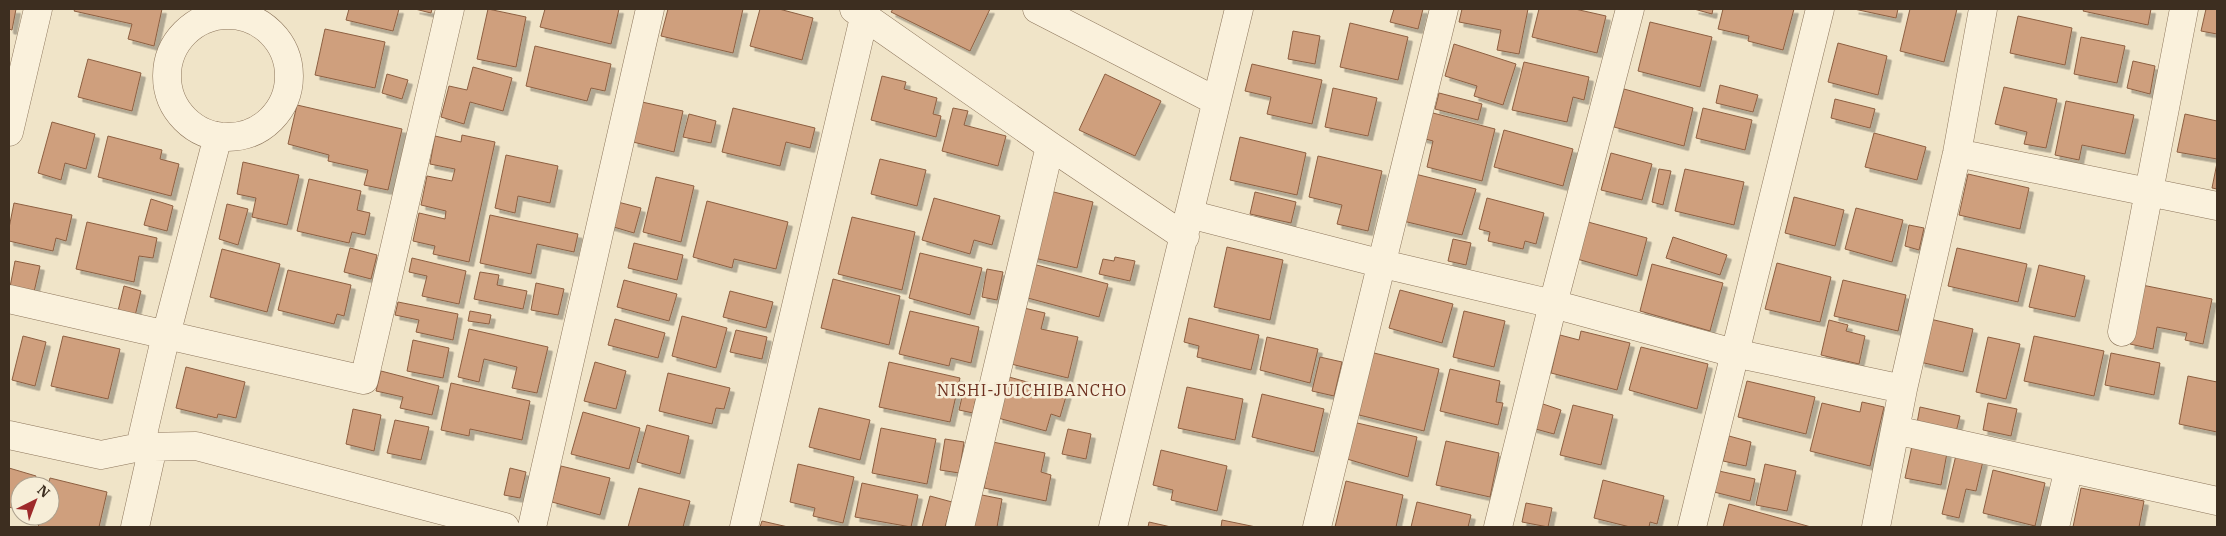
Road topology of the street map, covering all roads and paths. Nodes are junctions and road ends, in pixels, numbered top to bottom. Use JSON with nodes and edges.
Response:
{"nodes":[{"id":1,"x":38,"y":9,"type":"edge"},
{"id":2,"x":450,"y":9,"type":"edge"},
{"id":3,"x":650,"y":9,"type":"edge"},
{"id":4,"x":1037,"y":9,"type":"edge"},
{"id":5,"x":1239,"y":9,"type":"edge"},
{"id":6,"x":1444,"y":9,"type":"edge"},
{"id":7,"x":1630,"y":9,"type":"edge"},
{"id":8,"x":1820,"y":9,"type":"edge"},
{"id":9,"x":1984,"y":9,"type":"edge"},
{"id":10,"x":2184,"y":9,"type":"edge"},
{"id":11,"x":861,"y":11,"type":"edge"},
{"id":12,"x":240,"y":12,"type":"edge"},
{"id":13,"x":1076,"y":18,"type":"edge"},
{"id":14,"x":1216,"y":101,"type":"junction"},
{"id":15,"x":9,"y":132,"type":"edge"},
{"id":16,"x":218,"y":136,"type":"junction"},
{"id":17,"x":1050,"y":146,"type":"junction"},
{"id":18,"x":1958,"y":153,"type":"junction"},
{"id":19,"x":2148,"y":191,"type":"junction"},
{"id":20,"x":2217,"y":206,"type":"edge"},
{"id":21,"x":1187,"y":225,"type":"junction"},
{"id":22,"x":1383,"y":264,"type":"junction"},
{"id":23,"x":9,"y":299,"type":"edge"},
{"id":24,"x":1553,"y":304,"type":"junction"},
{"id":25,"x":2122,"y":332,"type":"dead end"},
{"id":26,"x":166,"y":335,"type":"junction"},
{"id":27,"x":1734,"y":353,"type":"junction"},
{"id":28,"x":1903,"y":389,"type":"junction"},
{"id":29,"x":1896,"y":430,"type":"junction"},
{"id":30,"x":9,"y":435,"type":"edge"},
{"id":31,"x":146,"y":447,"type":"junction"},
{"id":32,"x":2069,"y":468,"type":"junction"},
{"id":33,"x":2217,"y":502,"type":"edge"},
{"id":34,"x":135,"y":527,"type":"edge"},
{"id":35,"x":505,"y":527,"type":"edge"},
{"id":36,"x":532,"y":527,"type":"edge"},
{"id":37,"x":744,"y":527,"type":"edge"},
{"id":38,"x":960,"y":527,"type":"edge"},
{"id":39,"x":1113,"y":527,"type":"edge"},
{"id":40,"x":1317,"y":527,"type":"edge"},
{"id":41,"x":1498,"y":527,"type":"edge"},
{"id":42,"x":1692,"y":527,"type":"edge"},
{"id":43,"x":1876,"y":527,"type":"edge"},
{"id":44,"x":2055,"y":527,"type":"edge"}],
"edges":[{"from":1,"to":15,"type":"street"},
{"from":2,"to":26,"type":"street"},
{"from":3,"to":36,"type":"street"},
{"from":4,"to":13,"type":"street"},
{"from":5,"to":14,"type":"street"},
{"from":6,"to":22,"type":"street"},
{"from":7,"to":24,"type":"street"},
{"from":8,"to":27,"type":"street"},
{"from":9,"to":18,"type":"street"},
{"from":10,"to":19,"type":"street"},
{"from":11,"to":17,"type":"street"},
{"from":11,"to":37,"type":"street"},
{"from":12,"to":16,"type":"street"},
{"from":12,"to":16,"type":"street"},
{"from":13,"to":14,"type":"street"},
{"from":14,"to":21,"type":"street"},
{"from":16,"to":26,"type":"street"},
{"from":17,"to":21,"type":"street"},
{"from":17,"to":38,"type":"street"},
{"from":18,"to":19,"type":"street"},
{"from":18,"to":28,"type":"street"},
{"from":19,"to":20,"type":"street"},
{"from":19,"to":25,"type":"street"},
{"from":21,"to":22,"type":"street"},
{"from":21,"to":39,"type":"street"},
{"from":22,"to":24,"type":"street"},
{"from":22,"to":40,"type":"street"},
{"from":23,"to":26,"type":"street"},
{"from":24,"to":27,"type":"street"},
{"from":24,"to":41,"type":"street"},
{"from":26,"to":31,"type":"street"},
{"from":27,"to":28,"type":"street"},
{"from":27,"to":42,"type":"street"},
{"from":28,"to":29,"type":"street"},
{"from":29,"to":32,"type":"street"},
{"from":29,"to":43,"type":"street"},
{"from":30,"to":31,"type":"street"},
{"from":31,"to":34,"type":"street"},
{"from":31,"to":35,"type":"street"},
{"from":32,"to":33,"type":"street"},
{"from":32,"to":44,"type":"street"}]}
